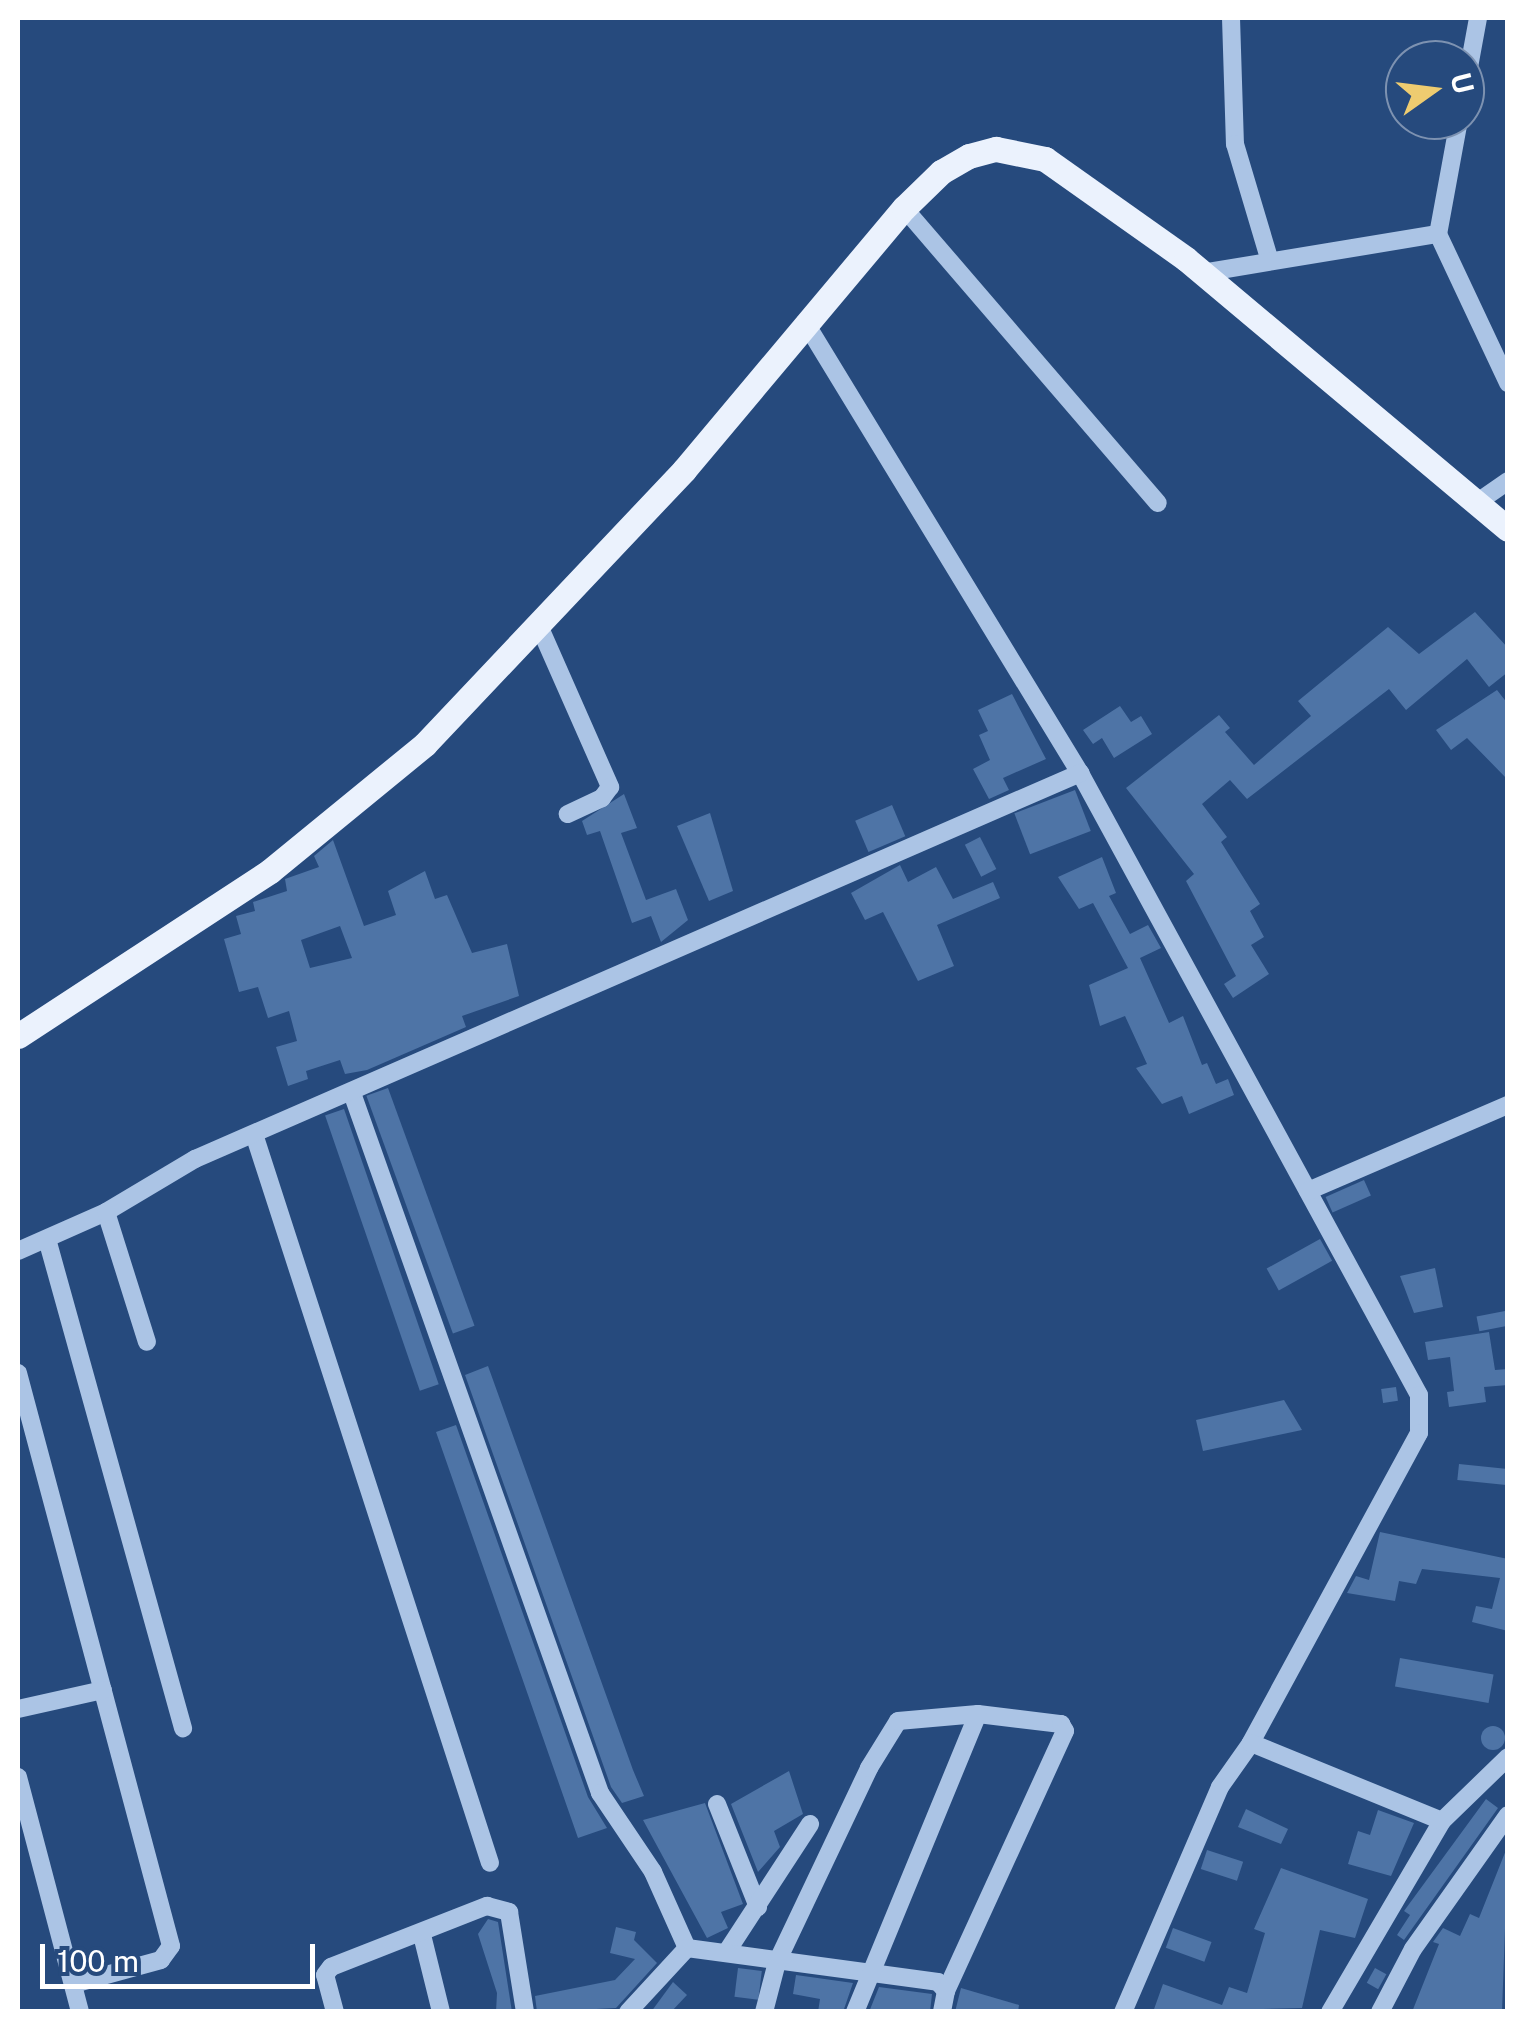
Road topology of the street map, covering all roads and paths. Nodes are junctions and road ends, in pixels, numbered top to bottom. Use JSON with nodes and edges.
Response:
{"nodes":[{"id":1,"x":1231,"y":18,"type":"edge"},
{"id":2,"x":1455,"y":140,"type":"edge"},
{"id":3,"x":904,"y":208,"type":"junction"},
{"id":4,"x":1438,"y":234,"type":"junction"},
{"id":5,"x":1269,"y":258,"type":"junction"},
{"id":6,"x":1202,"y":273,"type":"junction"},
{"id":7,"x":805,"y":322,"type":"junction"},
{"id":8,"x":1508,"y":383,"type":"edge"},
{"id":9,"x":1508,"y":481,"type":"edge"},
{"id":10,"x":1158,"y":503,"type":"dead end"},
{"id":11,"x":1475,"y":504,"type":"junction"},
{"id":12,"x":1508,"y":530,"type":"edge"},
{"id":13,"x":540,"y":628,"type":"junction"},
{"id":14,"x":1080,"y":774,"type":"junction"},
{"id":15,"x":567,"y":814,"type":"dead end"},
{"id":16,"x":18,"y":1036,"type":"edge"},
{"id":17,"x":352,"y":1093,"type":"junction"},
{"id":18,"x":1508,"y":1105,"type":"edge"},
{"id":19,"x":254,"y":1134,"type":"junction"},
{"id":20,"x":1308,"y":1191,"type":"junction"},
{"id":21,"x":106,"y":1212,"type":"junction"},
{"id":22,"x":46,"y":1238,"type":"junction"},
{"id":23,"x":18,"y":1251,"type":"edge"},
{"id":24,"x":147,"y":1342,"type":"dead end"},
{"id":25,"x":18,"y":1373,"type":"edge"},
{"id":26,"x":103,"y":1690,"type":"junction"},
{"id":27,"x":18,"y":1710,"type":"edge"},
{"id":28,"x":978,"y":1714,"type":"junction"},
{"id":29,"x":183,"y":1728,"type":"dead end"},
{"id":30,"x":1251,"y":1743,"type":"junction"},
{"id":31,"x":1508,"y":1758,"type":"edge"},
{"id":32,"x":18,"y":1777,"type":"edge"},
{"id":33,"x":717,"y":1804,"type":"dead end"},
{"id":34,"x":1508,"y":1814,"type":"edge"},
{"id":35,"x":1442,"y":1821,"type":"junction"},
{"id":36,"x":810,"y":1824,"type":"dead end"},
{"id":37,"x":490,"y":1863,"type":"dead end"},
{"id":38,"x":758,"y":1906,"type":"junction"},
{"id":39,"x":422,"y":1934,"type":"junction"},
{"id":40,"x":687,"y":1948,"type":"junction"},
{"id":41,"x":726,"y":1953,"type":"junction"},
{"id":42,"x":777,"y":1962,"type":"junction"},
{"id":43,"x":865,"y":1974,"type":"junction"},
{"id":44,"x":73,"y":1984,"type":"junction"},
{"id":45,"x":946,"y":1991,"type":"junction"},
{"id":46,"x":80,"y":2012,"type":"edge"},
{"id":47,"x":335,"y":2012,"type":"edge"},
{"id":48,"x":441,"y":2012,"type":"edge"},
{"id":49,"x":525,"y":2012,"type":"edge"},
{"id":50,"x":628,"y":2012,"type":"edge"},
{"id":51,"x":764,"y":2012,"type":"edge"},
{"id":52,"x":855,"y":2012,"type":"edge"},
{"id":53,"x":942,"y":2012,"type":"edge"},
{"id":54,"x":1123,"y":2012,"type":"edge"},
{"id":55,"x":1330,"y":2012,"type":"edge"},
{"id":56,"x":1380,"y":2012,"type":"edge"}],
"edges":[{"from":1,"to":5,"type":"street"},
{"from":2,"to":4,"type":"street"},
{"from":3,"to":6,"type":"main road"},
{"from":3,"to":7,"type":"main road"},
{"from":3,"to":10,"type":"street"},
{"from":4,"to":5,"type":"street"},
{"from":4,"to":8,"type":"street"},
{"from":5,"to":6,"type":"street"},
{"from":6,"to":11,"type":"main road"},
{"from":7,"to":13,"type":"main road"},
{"from":7,"to":14,"type":"street"},
{"from":9,"to":11,"type":"street"},
{"from":11,"to":12,"type":"main road"},
{"from":13,"to":15,"type":"street"},
{"from":13,"to":16,"type":"main road"},
{"from":14,"to":17,"type":"street"},
{"from":14,"to":20,"type":"street"},
{"from":17,"to":19,"type":"street"},
{"from":17,"to":40,"type":"street"},
{"from":18,"to":20,"type":"street"},
{"from":19,"to":21,"type":"street"},
{"from":19,"to":37,"type":"street"},
{"from":20,"to":30,"type":"street"},
{"from":21,"to":22,"type":"street"},
{"from":21,"to":24,"type":"street"},
{"from":22,"to":23,"type":"street"},
{"from":22,"to":29,"type":"street"},
{"from":25,"to":26,"type":"street"},
{"from":26,"to":27,"type":"street"},
{"from":26,"to":44,"type":"street"},
{"from":28,"to":42,"type":"street"},
{"from":28,"to":43,"type":"street"},
{"from":28,"to":45,"type":"street"},
{"from":30,"to":35,"type":"street"},
{"from":30,"to":54,"type":"street"},
{"from":31,"to":35,"type":"street"},
{"from":32,"to":44,"type":"street"},
{"from":33,"to":38,"type":"street"},
{"from":34,"to":56,"type":"street"},
{"from":35,"to":55,"type":"street"},
{"from":36,"to":38,"type":"street"},
{"from":38,"to":41,"type":"street"},
{"from":39,"to":47,"type":"street"},
{"from":39,"to":48,"type":"street"},
{"from":39,"to":49,"type":"street"},
{"from":40,"to":41,"type":"street"},
{"from":40,"to":50,"type":"street"},
{"from":41,"to":42,"type":"street"},
{"from":42,"to":43,"type":"street"},
{"from":42,"to":51,"type":"street"},
{"from":43,"to":45,"type":"street"},
{"from":43,"to":52,"type":"street"},
{"from":44,"to":46,"type":"street"},
{"from":45,"to":53,"type":"street"}]}
